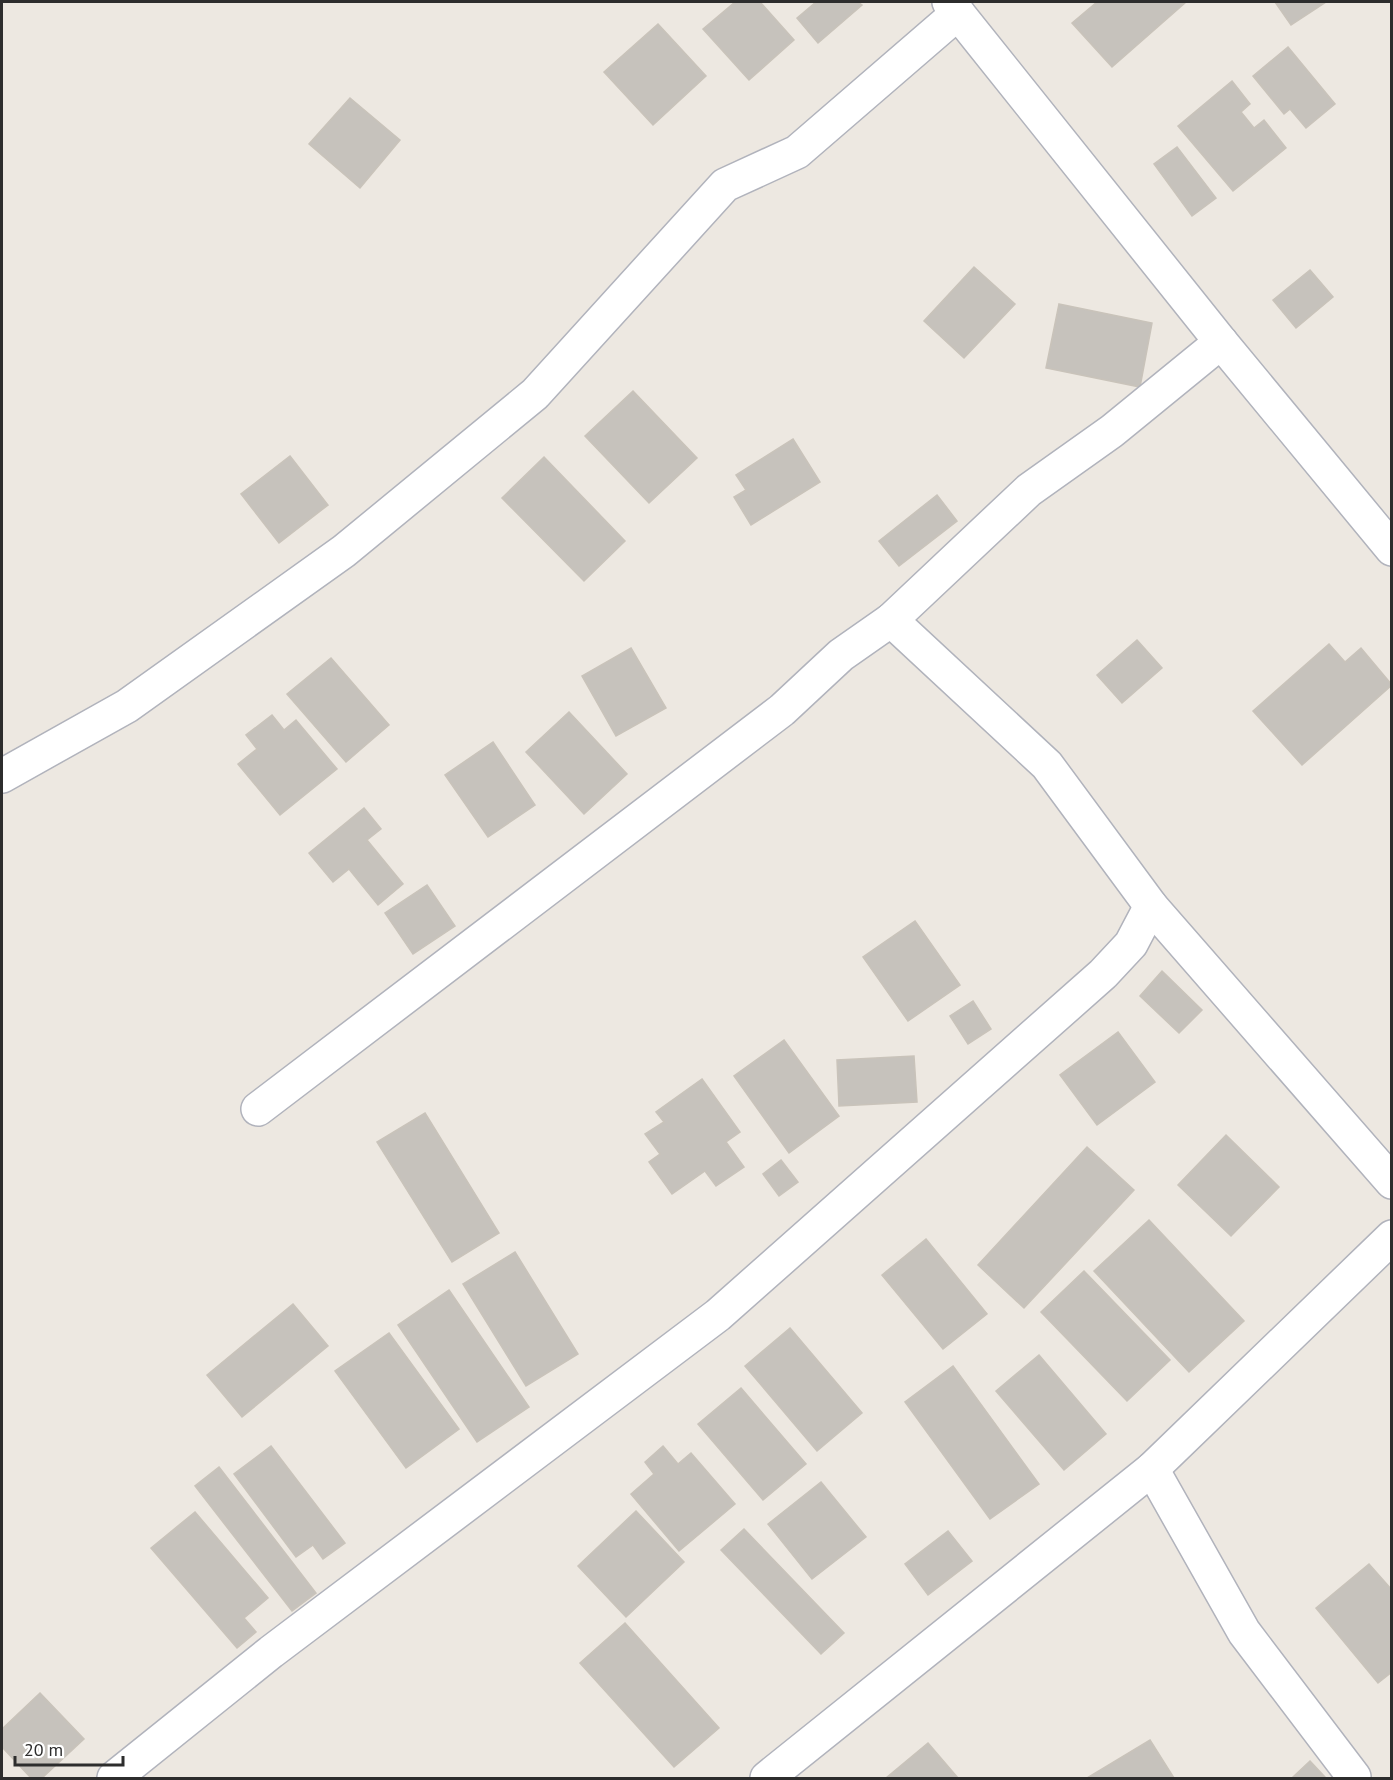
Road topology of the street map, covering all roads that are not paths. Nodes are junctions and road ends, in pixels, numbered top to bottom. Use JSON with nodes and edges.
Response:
{"nodes":[{"id":1,"x":954,"y":7,"type":"edge"},
{"id":2,"x":1221,"y":342,"type":"junction"},
{"id":3,"x":1392,"y":549,"type":"edge"},
{"id":4,"x":891,"y":620,"type":"junction"},
{"id":5,"x":2,"y":776,"type":"edge"},
{"id":6,"x":1151,"y":906,"type":"junction"},
{"id":7,"x":258,"y":1109,"type":"dead end"},
{"id":8,"x":1392,"y":1182,"type":"edge"},
{"id":9,"x":1392,"y":1237,"type":"edge"},
{"id":10,"x":1152,"y":1468,"type":"junction"},
{"id":11,"x":1354,"y":1778,"type":"edge"},
{"id":12,"x":114,"y":1779,"type":"edge"},
{"id":13,"x":767,"y":1779,"type":"edge"}],
"edges":[{"from":1,"to":2,"type":"street"},
{"from":1,"to":5,"type":"street"},
{"from":2,"to":3,"type":"street"},
{"from":2,"to":4,"type":"street"},
{"from":4,"to":6,"type":"street"},
{"from":4,"to":7,"type":"street"},
{"from":6,"to":8,"type":"street"},
{"from":6,"to":12,"type":"street"},
{"from":9,"to":10,"type":"street"},
{"from":10,"to":11,"type":"street"},
{"from":10,"to":13,"type":"street"}]}
